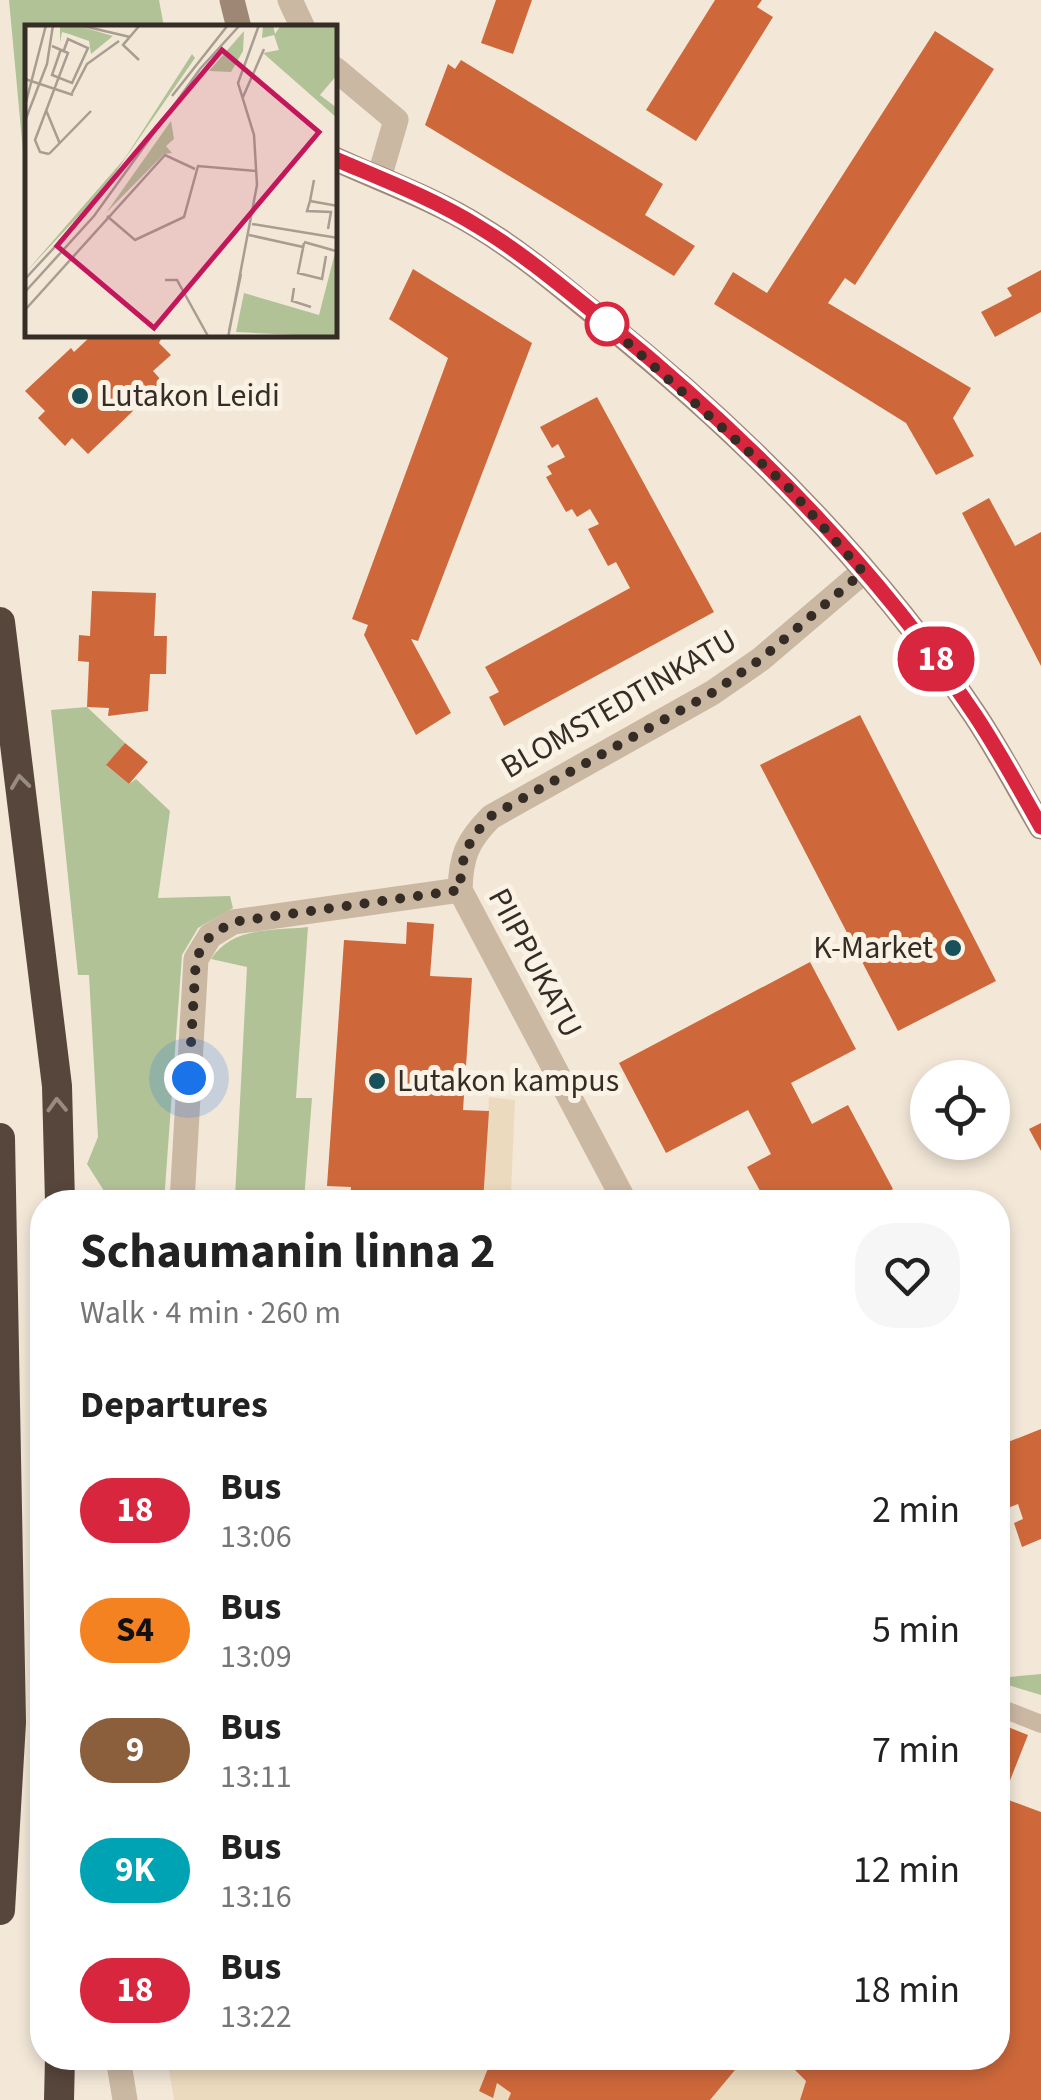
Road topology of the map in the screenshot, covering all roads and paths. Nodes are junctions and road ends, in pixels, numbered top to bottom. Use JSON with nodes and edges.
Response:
{"nodes":[{"id":1,"x":232,"y":0,"type":"edge"},
{"id":2,"x":290,"y":0,"type":"edge"},
{"id":3,"x":238,"y":25,"type":"edge"},
{"id":4,"x":302,"y":25,"type":"edge"},
{"id":5,"x":338,"y":72,"type":"edge"},
{"id":6,"x":338,"y":159,"type":"edge"},
{"id":7,"x":379,"y":178,"type":"junction"},
{"id":8,"x":863,"y":572,"type":"junction"},
{"id":9,"x":0,"y":622,"type":"edge"},
{"id":10,"x":1041,"y":827,"type":"edge"},
{"id":11,"x":460,"y":857,"type":"joint"},
{"id":12,"x":460,"y":890,"type":"junction"},
{"id":13,"x":0,"y":1138,"type":"edge"},
{"id":14,"x":60,"y":1190,"type":"edge"},
{"id":15,"x":183,"y":1190,"type":"edge"},
{"id":16,"x":619,"y":1190,"type":"edge"},
{"id":17,"x":1010,"y":1712,"type":"edge"},
{"id":18,"x":1041,"y":1724,"type":"edge"},
{"id":19,"x":0,"y":1910,"type":"edge"},
{"id":20,"x":60,"y":2070,"type":"edge"},
{"id":21,"x":120,"y":2070,"type":"edge"},
{"id":22,"x":59,"y":2100,"type":"edge"},
{"id":23,"x":125,"y":2100,"type":"edge"}],
"edges":[{"from":1,"to":3,"type":"street"},
{"from":2,"to":4,"type":"street"},
{"from":5,"to":7,"type":"street"},
{"from":6,"to":7,"type":"street"},
{"from":7,"to":8,"type":"street"},
{"from":8,"to":10,"type":"street"},
{"from":8,"to":11,"type":"street","name":"BLOMSTEDTINKATU"},
{"from":14,"to":9,"type":"highway","one_way":true},
{"from":11,"to":12,"type":"street","name":"PIIPPUKATU"},
{"from":12,"to":15,"type":"street"},
{"from":12,"to":16,"type":"street","name":"PIIPPUKATU"},
{"from":13,"to":19,"type":"highway"},
{"from":17,"to":18,"type":"lane"},
{"from":20,"to":22,"type":"highway"},
{"from":21,"to":23,"type":"street"}]}
